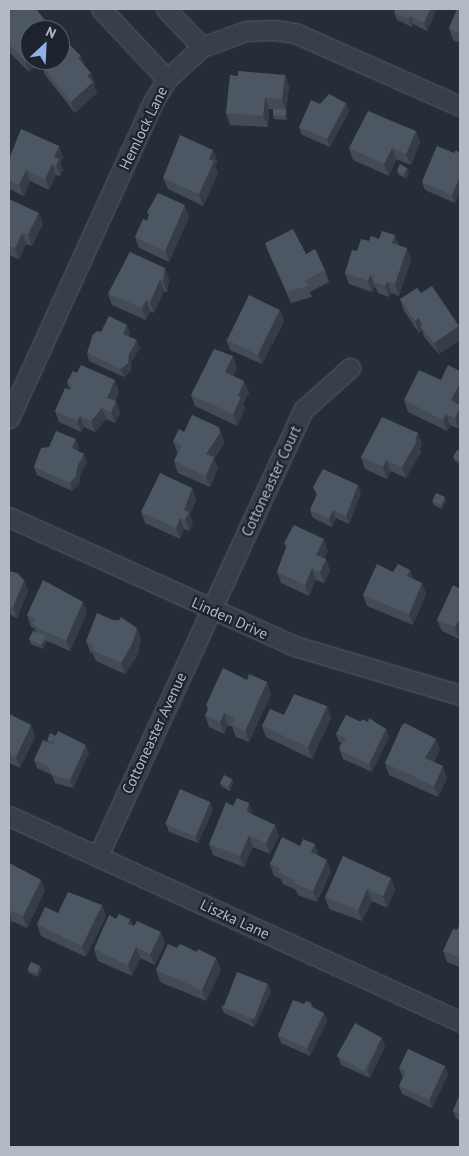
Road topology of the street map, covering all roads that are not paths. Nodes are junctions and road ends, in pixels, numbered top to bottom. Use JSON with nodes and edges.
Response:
{"nodes":[{"id":1,"x":101,"y":9,"type":"edge"},
{"id":2,"x":166,"y":9,"type":"edge"},
{"id":3,"x":202,"y":47,"type":"junction"},
{"id":4,"x":167,"y":79,"type":"junction"},
{"id":5,"x":460,"y":106,"type":"edge"},
{"id":6,"x":350,"y":368,"type":"dead end"},
{"id":7,"x":9,"y":418,"type":"edge"},
{"id":8,"x":9,"y":517,"type":"edge"},
{"id":9,"x":211,"y":610,"type":"junction"},
{"id":10,"x":460,"y":695,"type":"edge"},
{"id":11,"x":9,"y":816,"type":"edge"},
{"id":12,"x":98,"y":856,"type":"junction"},
{"id":13,"x":460,"y":1022,"type":"edge"}],
"edges":[{"from":1,"to":4,"type":"street"},
{"from":2,"to":3,"type":"street"},
{"from":3,"to":4,"type":"street","name":"Hemlock Lane"},
{"from":3,"to":5,"type":"street","name":"Hemlock Lane"},
{"from":4,"to":7,"type":"street","name":"Hemlock Lane"},
{"from":6,"to":9,"type":"street","name":"Cottoneaster Court"},
{"from":8,"to":9,"type":"street","name":"Linden Drive"},
{"from":9,"to":10,"type":"street","name":"Linden Drive"},
{"from":9,"to":12,"type":"street","name":"Cottoneaster Avenue"},
{"from":11,"to":12,"type":"street","name":"Liszka Lane"},
{"from":12,"to":13,"type":"street","name":"Liszka Lane"}]}
